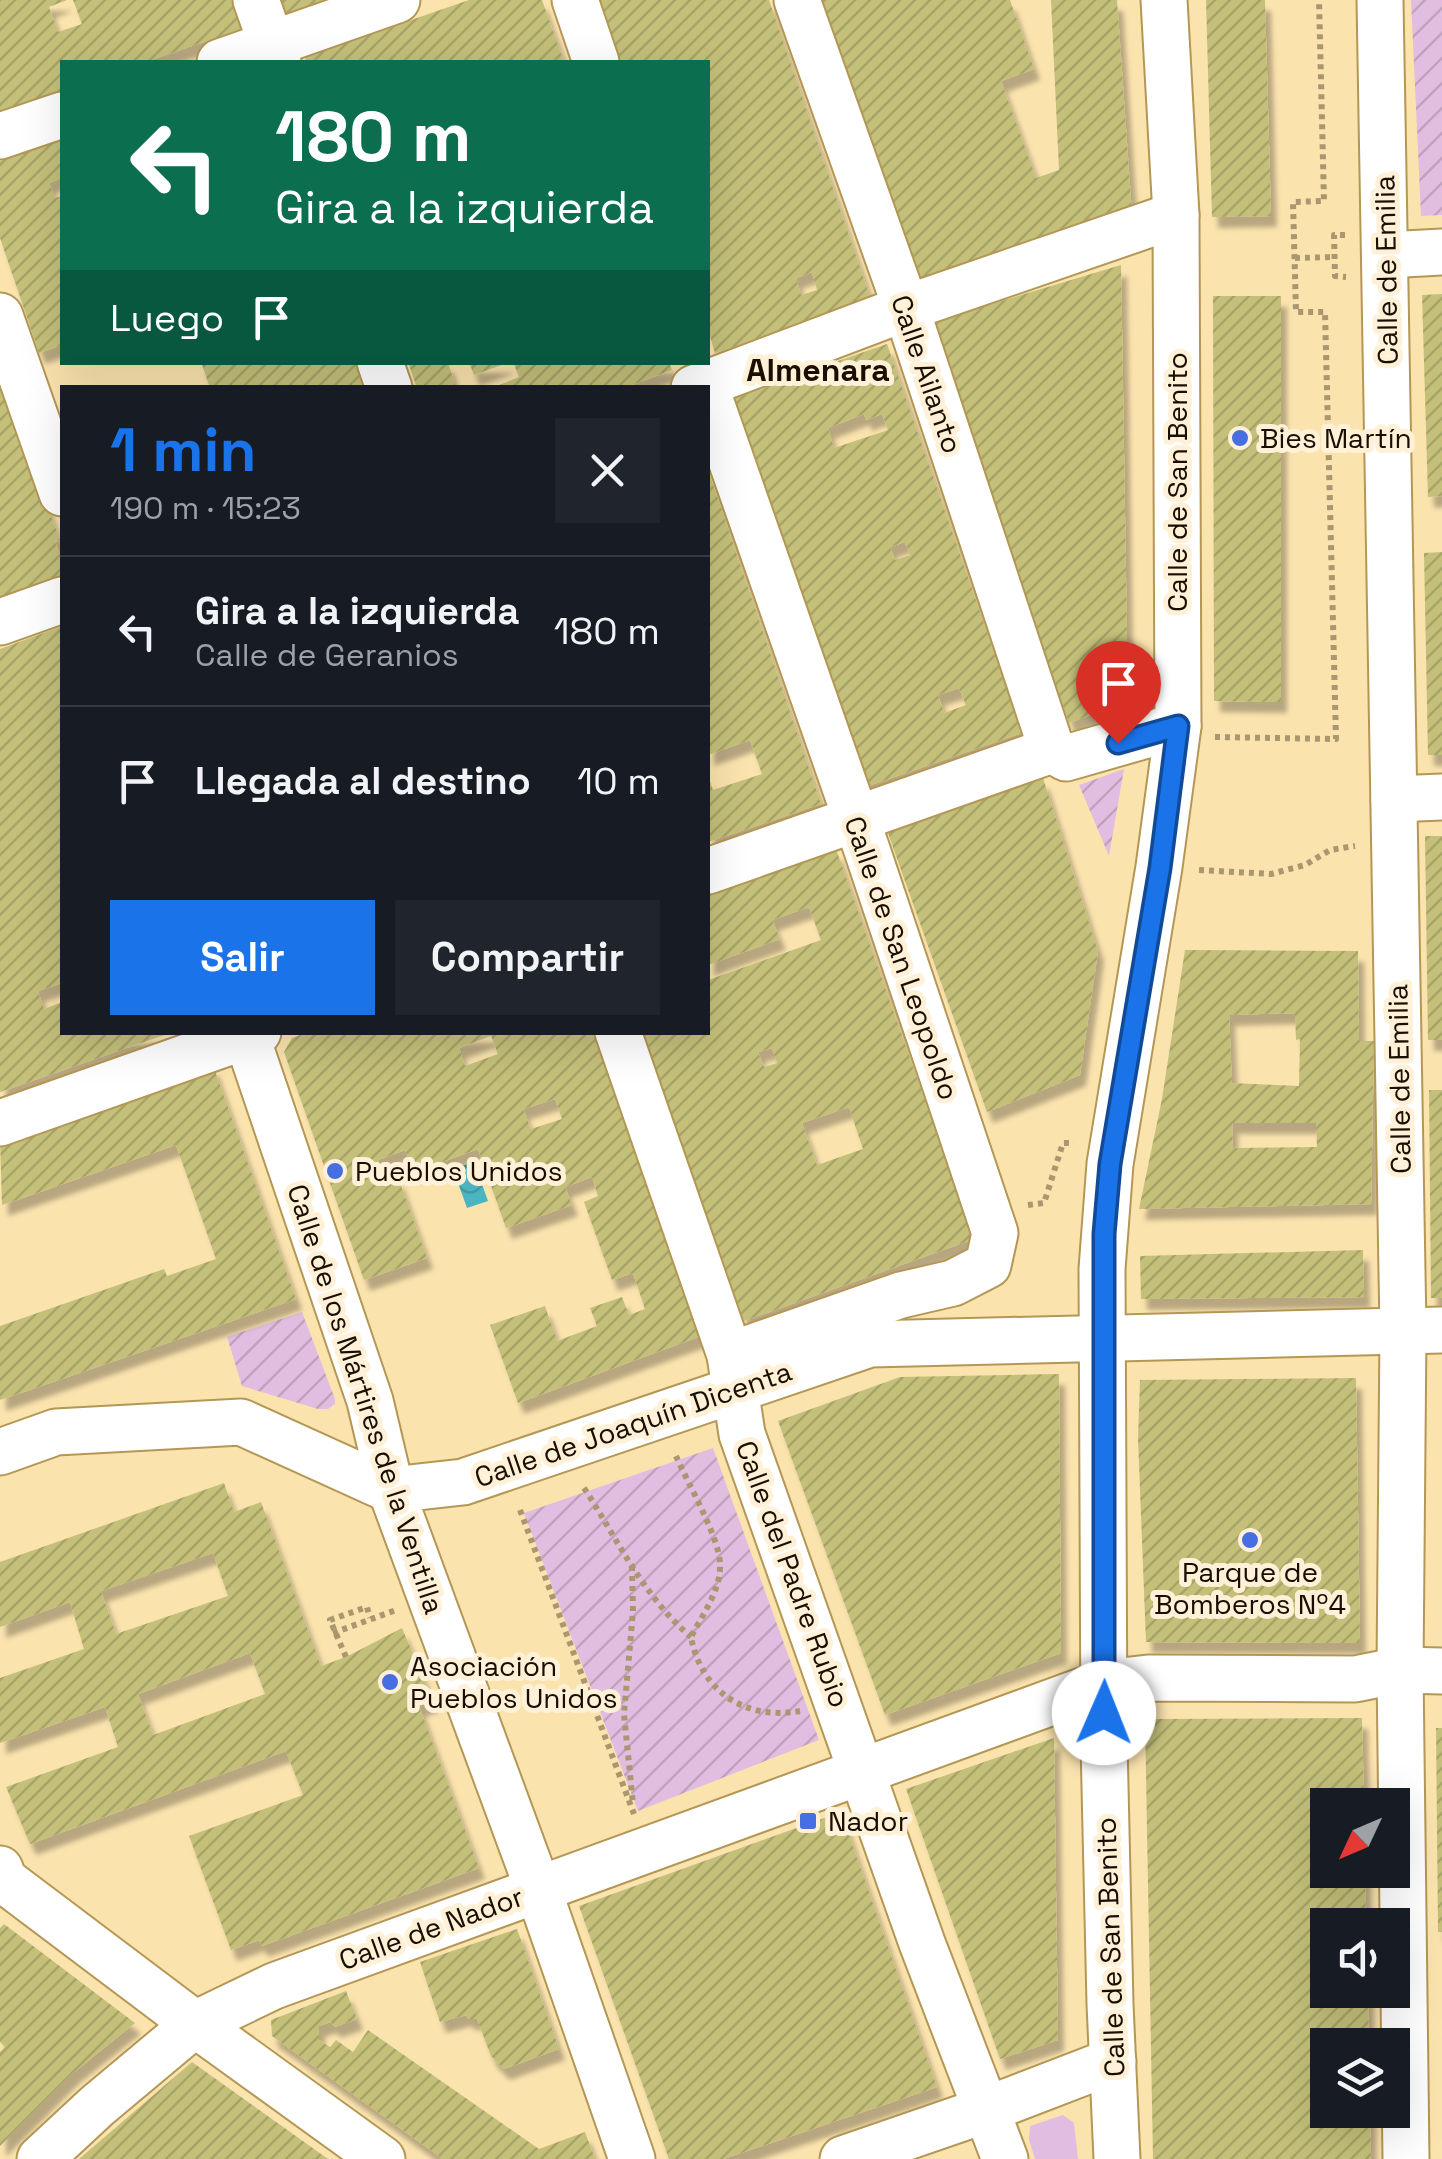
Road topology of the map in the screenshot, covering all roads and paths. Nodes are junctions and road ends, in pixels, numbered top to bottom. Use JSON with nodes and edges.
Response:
{"nodes":[{"id":1,"x":256,"y":0,"type":"edge"},
{"id":2,"x":398,"y":0,"type":"edge"},
{"id":3,"x":575,"y":0,"type":"edge"},
{"id":4,"x":797,"y":0,"type":"edge"},
{"id":5,"x":1164,"y":0,"type":"edge"},
{"id":6,"x":1319,"y":0,"type":"edge"},
{"id":7,"x":1380,"y":0,"type":"edge"},
{"id":8,"x":275,"y":54,"type":"edge"},
{"id":9,"x":234,"y":60,"type":"edge"},
{"id":10,"x":595,"y":60,"type":"edge"},
{"id":11,"x":60,"y":116,"type":"edge"},
{"id":12,"x":0,"y":136,"type":"edge"},
{"id":13,"x":1176,"y":215,"type":"junction"},
{"id":14,"x":1334,"y":235,"type":"dead end"},
{"id":15,"x":1442,"y":252,"type":"edge"},
{"id":16,"x":1386,"y":255,"type":"junction"},
{"id":17,"x":1334,"y":257,"type":"junction"},
{"id":18,"x":1295,"y":258,"type":"junction"},
{"id":19,"x":1336,"y":276,"type":"dead end"},
{"id":20,"x":906,"y":308,"type":"junction"},
{"id":21,"x":0,"y":316,"type":"edge"},
{"id":22,"x":702,"y":383,"type":"edge"},
{"id":23,"x":710,"y":406,"type":"edge"},
{"id":24,"x":60,"y":487,"type":"edge"},
{"id":25,"x":60,"y":601,"type":"edge"},
{"id":26,"x":0,"y":622,"type":"edge"},
{"id":27,"x":1194,"y":731,"type":"junction"},
{"id":28,"x":1052,"y":750,"type":"junction"},
{"id":29,"x":1442,"y":797,"type":"edge"},
{"id":30,"x":1394,"y":799,"type":"junction"},
{"id":31,"x":856,"y":818,"type":"junction"},
{"id":32,"x":1366,"y":845,"type":"dead end"},
{"id":33,"x":710,"y":870,"type":"edge"},
{"id":34,"x":1195,"y":870,"type":"dead end"},
{"id":35,"x":247,"y":1035,"type":"edge"},
{"id":36,"x":250,"y":1035,"type":"edge"},
{"id":37,"x":619,"y":1035,"type":"edge"},
{"id":38,"x":0,"y":1123,"type":"edge"},
{"id":39,"x":1063,"y":1143,"type":"dead end"},
{"id":40,"x":1044,"y":1203,"type":"dead end"},
{"id":41,"x":1422,"y":1330,"type":"edge"},
{"id":42,"x":1102,"y":1340,"type":"junction"},
{"id":43,"x":732,"y":1371,"type":"junction"},
{"id":44,"x":0,"y":1452,"type":"edge"},
{"id":45,"x":676,"y":1456,"type":"dead end"},
{"id":46,"x":584,"y":1488,"type":"dead end"},
{"id":47,"x":390,"y":1490,"type":"junction"},
{"id":48,"x":520,"y":1510,"type":"dead end"},
{"id":49,"x":632,"y":1566,"type":"junction"},
{"id":50,"x":333,"y":1633,"type":"junction"},
{"id":51,"x":691,"y":1637,"type":"junction"},
{"id":52,"x":346,"y":1657,"type":"dead end"},
{"id":53,"x":1421,"y":1671,"type":"edge"},
{"id":54,"x":1104,"y":1683,"type":"junction"},
{"id":55,"x":811,"y":1708,"type":"dead end"},
{"id":56,"x":864,"y":1771,"type":"junction"},
{"id":57,"x":1,"y":1878,"type":"edge"},
{"id":58,"x":538,"y":1889,"type":"junction"},
{"id":59,"x":195,"y":2024,"type":"junction"},
{"id":60,"x":1113,"y":2061,"type":"junction"},
{"id":61,"x":988,"y":2109,"type":"junction"},
{"id":62,"x":40,"y":2159,"type":"edge"},
{"id":63,"x":382,"y":2159,"type":"edge"},
{"id":64,"x":632,"y":2159,"type":"edge"},
{"id":65,"x":843,"y":2159,"type":"edge"},
{"id":66,"x":1005,"y":2159,"type":"edge"},
{"id":67,"x":1117,"y":2159,"type":"edge"},
{"id":68,"x":1406,"y":2159,"type":"edge"}],
"edges":[{"from":1,"to":8,"type":"street"},
{"from":2,"to":8,"type":"street"},
{"from":3,"to":10,"type":"street"},
{"from":4,"to":20,"type":"street","name":"Calle Ailanto"},
{"from":5,"to":13,"type":"street","name":"Calle de San Benito"},
{"from":6,"to":18,"type":"path"},
{"from":7,"to":16,"type":"street","name":"Calle de Emilia"},
{"from":8,"to":9,"type":"street"},
{"from":11,"to":12,"type":"street"},
{"from":13,"to":20,"type":"street"},
{"from":13,"to":27,"type":"street","name":"Calle de San Benito"},
{"from":14,"to":17,"type":"path"},
{"from":15,"to":16,"type":"street"},
{"from":16,"to":30,"type":"street","name":"Calle de Emilia"},
{"from":17,"to":18,"type":"path"},
{"from":17,"to":19,"type":"path"},
{"from":18,"to":27,"type":"path"},
{"from":20,"to":22,"type":"street"},
{"from":20,"to":28,"type":"street","name":"Calle Ailanto"},
{"from":21,"to":24,"type":"street"},
{"from":23,"to":31,"type":"street","name":"Calle de San Leopoldo"},
{"from":25,"to":26,"type":"street"},
{"from":27,"to":28,"type":"street"},
{"from":27,"to":42,"type":"street","name":"Calle de San Benito"},
{"from":28,"to":31,"type":"street"},
{"from":29,"to":30,"type":"street"},
{"from":30,"to":41,"type":"street","name":"Calle de Emilia"},
{"from":31,"to":33,"type":"street"},
{"from":31,"to":43,"type":"street","name":"Calle de San Leopoldo"},
{"from":32,"to":34,"type":"path"},
{"from":35,"to":38,"type":"street"},
{"from":36,"to":47,"type":"street","name":"Calle de los Mártires de la Ventilla"},
{"from":37,"to":43,"type":"street","name":"Calle del Padre Rubio"},
{"from":39,"to":40,"type":"path"},
{"from":41,"to":42,"type":"street","name":"Calle de Joaquín Dicenta"},
{"from":41,"to":53,"type":"street","name":"Calle de Emilia"},
{"from":42,"to":43,"type":"street","name":"Calle de Joaquín Dicenta"},
{"from":42,"to":54,"type":"street","name":"Calle de San Benito"},
{"from":43,"to":47,"type":"street","name":"Calle de Joaquín Dicenta"},
{"from":43,"to":56,"type":"street","name":"Calle del Padre Rubio"},
{"from":44,"to":47,"type":"street"},
{"from":45,"to":51,"type":"path"},
{"from":46,"to":49,"type":"path"},
{"from":47,"to":58,"type":"street","name":"Calle de los Mártires de la Ventilla"},
{"from":48,"to":49,"type":"path"},
{"from":49,"to":51,"type":"path"},
{"from":50,"to":50,"type":"path"},
{"from":50,"to":52,"type":"path"},
{"from":51,"to":55,"type":"path"},
{"from":53,"to":54,"type":"street","name":"Calle de Nador"},
{"from":53,"to":68,"type":"street","name":"Calle de Emilia"},
{"from":54,"to":56,"type":"street","name":"Calle de Nador"},
{"from":54,"to":60,"type":"street","name":"Calle de San Benito"},
{"from":56,"to":58,"type":"street","name":"Calle de Nador"},
{"from":56,"to":61,"type":"street","name":"Calle del Padre Rubio"},
{"from":57,"to":59,"type":"street"},
{"from":58,"to":59,"type":"street","name":"Calle de Nador"},
{"from":58,"to":64,"type":"street","name":"Calle de los Mártires de la Ventilla"},
{"from":59,"to":62,"type":"street","name":"Calle de Nador"},
{"from":59,"to":63,"type":"street"},
{"from":60,"to":61,"type":"street"},
{"from":60,"to":67,"type":"street","name":"Calle de San Benito"},
{"from":61,"to":65,"type":"street"},
{"from":61,"to":66,"type":"street","name":"Calle del Padre Rubio"}]}
